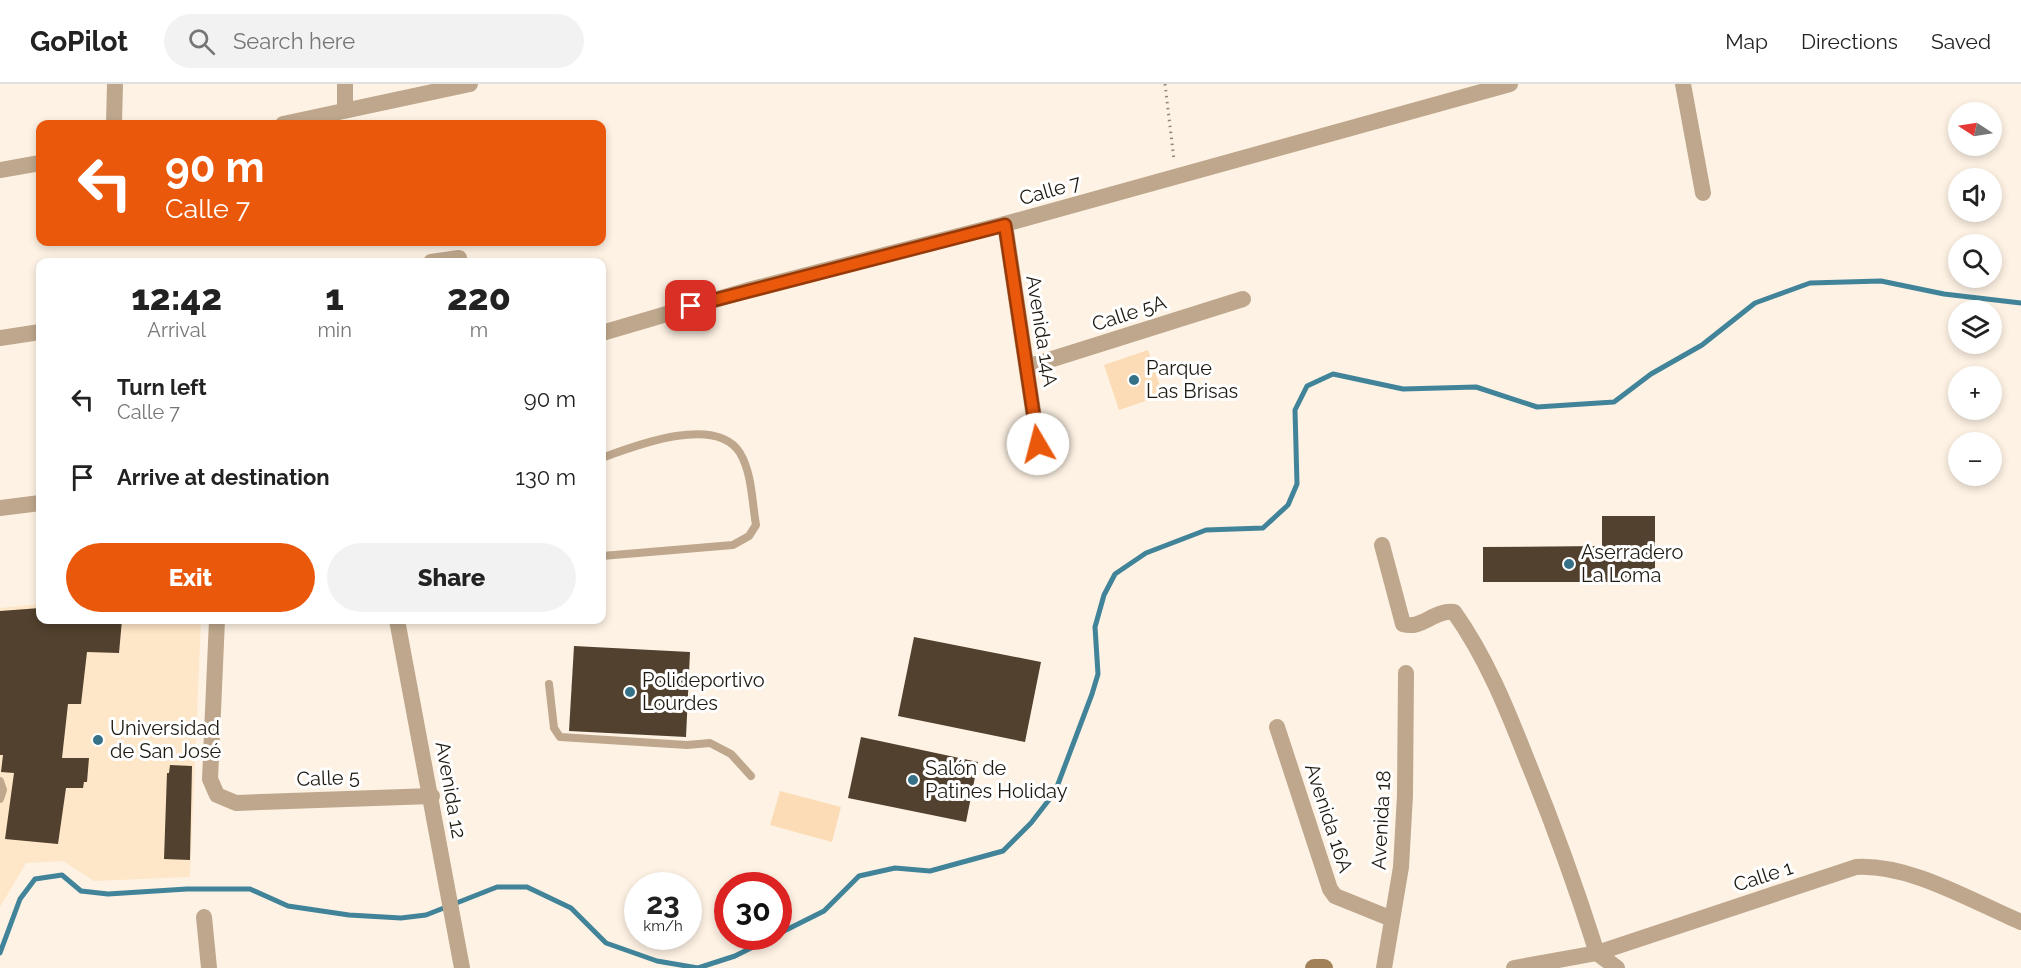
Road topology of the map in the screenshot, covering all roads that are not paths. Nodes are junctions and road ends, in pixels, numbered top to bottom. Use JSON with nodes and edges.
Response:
{"nodes":[{"id":1,"x":115,"y":84,"type":"edge"},
{"id":2,"x":345,"y":84,"type":"edge"},
{"id":3,"x":470,"y":84,"type":"edge"},
{"id":4,"x":1510,"y":84,"type":"edge"},
{"id":5,"x":1683,"y":84,"type":"edge"},
{"id":6,"x":345,"y":109,"type":"junction"},
{"id":7,"x":114,"y":120,"type":"edge"},
{"id":8,"x":300,"y":120,"type":"edge"},
{"id":9,"x":36,"y":165,"type":"edge"},
{"id":10,"x":0,"y":170,"type":"edge"},
{"id":11,"x":1703,"y":193,"type":"dead end"},
{"id":12,"x":1005,"y":225,"type":"junction"},
{"id":13,"x":1244,"y":299,"type":"dead end"},
{"id":14,"x":606,"y":332,"type":"edge"},
{"id":15,"x":36,"y":333,"type":"edge"},
{"id":16,"x":0,"y":338,"type":"edge"},
{"id":17,"x":1027,"y":368,"type":"junction"},
{"id":18,"x":1038,"y":444,"type":"dead end"},
{"id":19,"x":606,"y":456,"type":"edge"},
{"id":20,"x":36,"y":504,"type":"edge"},
{"id":21,"x":0,"y":508,"type":"edge"},
{"id":22,"x":1382,"y":545,"type":"dead end"},
{"id":23,"x":606,"y":556,"type":"edge"},
{"id":24,"x":217,"y":624,"type":"edge"},
{"id":25,"x":398,"y":624,"type":"edge"},
{"id":26,"x":1406,"y":673,"type":"dead end"},
{"id":27,"x":549,"y":684,"type":"dead end"},
{"id":28,"x":1278,"y":727,"type":"dead end"},
{"id":29,"x":751,"y":776,"type":"dead end"},
{"id":30,"x":0,"y":781,"type":"edge"},
{"id":31,"x":432,"y":796,"type":"junction"},
{"id":32,"x":0,"y":799,"type":"edge"},
{"id":33,"x":204,"y":917,"type":"dead end"},
{"id":34,"x":1392,"y":919,"type":"junction"},
{"id":35,"x":2021,"y":922,"type":"edge"},
{"id":36,"x":1597,"y":953,"type":"junction"},
{"id":37,"x":209,"y":968,"type":"edge"},
{"id":38,"x":462,"y":968,"type":"edge"},
{"id":39,"x":1314,"y":968,"type":"edge"},
{"id":40,"x":1324,"y":968,"type":"edge"},
{"id":41,"x":1384,"y":968,"type":"edge"},
{"id":42,"x":1514,"y":968,"type":"edge"},
{"id":43,"x":1617,"y":968,"type":"edge"}],
"edges":[{"from":1,"to":7,"type":"street"},
{"from":2,"to":6,"type":"street"},
{"from":3,"to":6,"type":"street"},
{"from":4,"to":12,"type":"street","name":"Calle 7"},
{"from":5,"to":11,"type":"street"},
{"from":6,"to":8,"type":"street"},
{"from":9,"to":10,"type":"street"},
{"from":12,"to":14,"type":"street","name":"Calle 7"},
{"from":12,"to":17,"type":"street","name":"Avenida 14A"},
{"from":13,"to":17,"type":"street","name":"Calle 5A"},
{"from":15,"to":16,"type":"street"},
{"from":17,"to":18,"type":"street","name":"Avenida 14A"},
{"from":19,"to":23,"type":"lane"},
{"from":20,"to":21,"type":"street"},
{"from":22,"to":36,"type":"street"},
{"from":24,"to":31,"type":"street","name":"Calle 5"},
{"from":25,"to":31,"type":"street","name":"Avenida 12"},
{"from":26,"to":34,"type":"street","name":"Avenida 18"},
{"from":27,"to":29,"type":"lane"},
{"from":28,"to":34,"type":"street","name":"Avenida 16A"},
{"from":30,"to":32,"type":"lane"},
{"from":31,"to":38,"type":"street","name":"Avenida 12"},
{"from":33,"to":37,"type":"street"},
{"from":34,"to":41,"type":"street","name":"Avenida 18"},
{"from":35,"to":36,"type":"street","name":"Calle 1"},
{"from":36,"to":42,"type":"street","name":"Calle 1"},
{"from":36,"to":43,"type":"street"},
{"from":39,"to":40,"type":"main road"}]}
